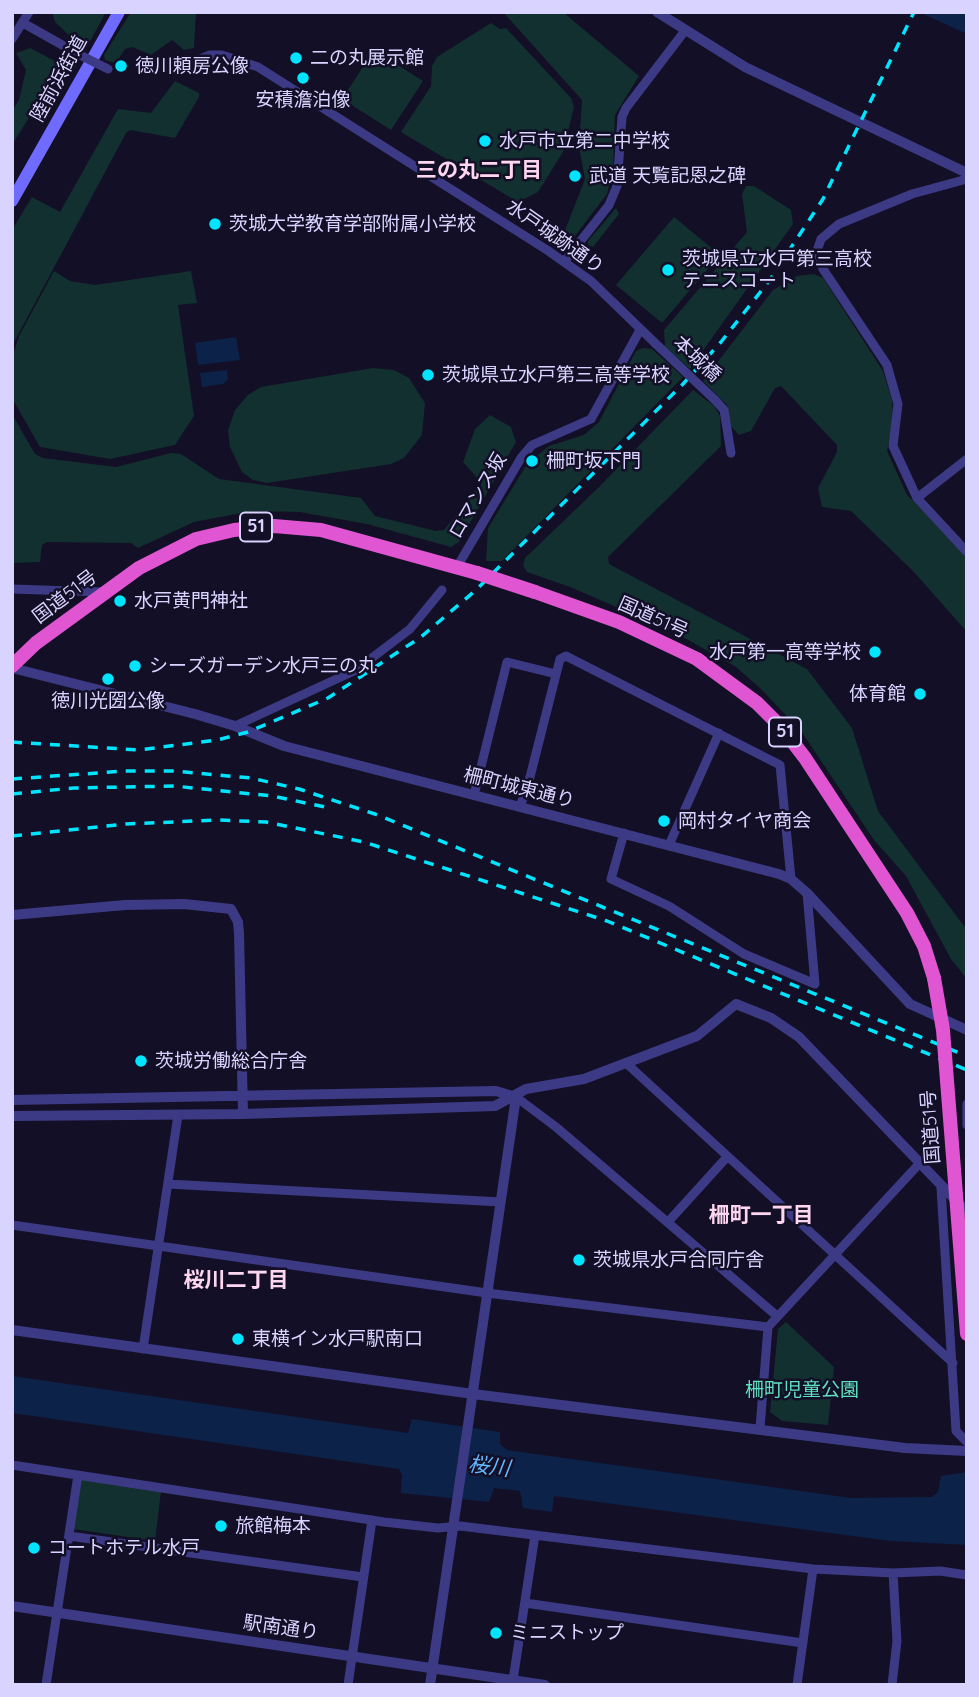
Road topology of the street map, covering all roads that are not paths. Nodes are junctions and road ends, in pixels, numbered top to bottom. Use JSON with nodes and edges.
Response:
{"nodes":[{"id":1,"x":29,"y":12,"type":"edge"},
{"id":2,"x":119,"y":12,"type":"edge"},
{"id":3,"x":657,"y":12,"type":"edge"},
{"id":4,"x":23,"y":23,"type":"junction"},
{"id":5,"x":684,"y":32,"type":"junction"},
{"id":6,"x":12,"y":39,"type":"edge"},
{"id":7,"x":188,"y":64,"type":"dead end"},
{"id":8,"x":110,"y":70,"type":"dead end"},
{"id":9,"x":967,"y":173,"type":"edge"},
{"id":10,"x":967,"y":179,"type":"edge"},
{"id":11,"x":12,"y":201,"type":"edge"},
{"id":12,"x":564,"y":262,"type":"junction"},
{"id":13,"x":640,"y":330,"type":"junction"},
{"id":14,"x":655,"y":344,"type":"joint"},
{"id":15,"x":731,"y":453,"type":"dead end"},
{"id":16,"x":967,"y":458,"type":"edge"},
{"id":17,"x":917,"y":498,"type":"junction"},
{"id":18,"x":967,"y":552,"type":"edge"},
{"id":19,"x":457,"y":567,"type":"junction"},
{"id":20,"x":12,"y":589,"type":"edge"},
{"id":21,"x":442,"y":590,"type":"dead end"},
{"id":22,"x":104,"y":592,"type":"junction"},
{"id":23,"x":12,"y":667,"type":"edge"},
{"id":24,"x":556,"y":674,"type":"junction"},
{"id":25,"x":235,"y":726,"type":"junction"},
{"id":26,"x":719,"y":733,"type":"junction"},
{"id":27,"x":474,"y":795,"type":"junction"},
{"id":28,"x":520,"y":807,"type":"junction"},
{"id":29,"x":624,"y":834,"type":"junction"},
{"id":30,"x":670,"y":845,"type":"junction"},
{"id":31,"x":792,"y":879,"type":"junction"},
{"id":32,"x":807,"y":893,"type":"junction"},
{"id":33,"x":12,"y":915,"type":"edge"},
{"id":34,"x":967,"y":1030,"type":"edge"},
{"id":35,"x":626,"y":1063,"type":"junction"},
{"id":36,"x":243,"y":1095,"type":"junction"},
{"id":37,"x":516,"y":1097,"type":"junction"},
{"id":38,"x":12,"y":1100,"type":"edge"},
{"id":39,"x":967,"y":1104,"type":"edge"},
{"id":40,"x":243,"y":1114,"type":"junction"},
{"id":41,"x":178,"y":1115,"type":"junction"},
{"id":42,"x":12,"y":1116,"type":"edge"},
{"id":43,"x":967,"y":1125,"type":"edge"},
{"id":44,"x":727,"y":1157,"type":"junction"},
{"id":45,"x":919,"y":1164,"type":"junction"},
{"id":46,"x":168,"y":1184,"type":"junction"},
{"id":47,"x":941,"y":1188,"type":"junction"},
{"id":48,"x":501,"y":1202,"type":"junction"},
{"id":49,"x":967,"y":1212,"type":"edge"},
{"id":50,"x":668,"y":1222,"type":"junction"},
{"id":51,"x":12,"y":1225,"type":"edge"},
{"id":52,"x":159,"y":1246,"type":"junction"},
{"id":53,"x":834,"y":1256,"type":"junction"},
{"id":54,"x":487,"y":1293,"type":"junction"},
{"id":55,"x":777,"y":1316,"type":"junction"},
{"id":56,"x":768,"y":1327,"type":"junction"},
{"id":57,"x":12,"y":1330,"type":"edge"},
{"id":58,"x":967,"y":1334,"type":"edge"},
{"id":59,"x":143,"y":1349,"type":"junction"},
{"id":60,"x":953,"y":1363,"type":"junction"},
{"id":61,"x":473,"y":1394,"type":"junction"},
{"id":62,"x":760,"y":1428,"type":"junction"},
{"id":63,"x":967,"y":1442,"type":"edge"},
{"id":64,"x":967,"y":1451,"type":"edge"},
{"id":65,"x":12,"y":1465,"type":"edge"},
{"id":66,"x":78,"y":1475,"type":"junction"},
{"id":67,"x":372,"y":1520,"type":"junction"},
{"id":68,"x":453,"y":1526,"type":"junction"},
{"id":69,"x":535,"y":1535,"type":"junction"},
{"id":70,"x":69,"y":1536,"type":"junction"},
{"id":71,"x":813,"y":1569,"type":"junction"},
{"id":72,"x":893,"y":1573,"type":"junction"},
{"id":73,"x":967,"y":1575,"type":"edge"},
{"id":74,"x":363,"y":1577,"type":"junction"},
{"id":75,"x":525,"y":1602,"type":"junction"},
{"id":76,"x":12,"y":1606,"type":"edge"},
{"id":77,"x":57,"y":1613,"type":"junction"},
{"id":78,"x":803,"y":1643,"type":"junction"},
{"id":79,"x":352,"y":1656,"type":"junction"},
{"id":80,"x":432,"y":1668,"type":"junction"},
{"id":81,"x":513,"y":1680,"type":"junction"},
{"id":82,"x":46,"y":1685,"type":"edge"},
{"id":83,"x":348,"y":1685,"type":"edge"},
{"id":84,"x":430,"y":1685,"type":"edge"},
{"id":85,"x":545,"y":1685,"type":"edge"},
{"id":86,"x":797,"y":1685,"type":"edge"},
{"id":87,"x":891,"y":1685,"type":"edge"}],
"edges":[{"from":1,"to":4,"type":"street"},
{"from":2,"to":11,"type":"main road","name":"陸前浜街道"},
{"from":3,"to":5,"type":"street"},
{"from":4,"to":6,"type":"street"},
{"from":4,"to":8,"type":"street","bridge":true},
{"from":5,"to":9,"type":"street"},
{"from":5,"to":12,"type":"street"},
{"from":7,"to":12,"type":"street","name":"水戸城跡通り"},
{"from":10,"to":17,"type":"street"},
{"from":12,"to":13,"type":"street","name":"水戸城跡通り"},
{"from":13,"to":14,"type":"street","name":"水戸城跡通り"},
{"from":13,"to":19,"type":"street","name":"ロマンス坂"},
{"from":14,"to":15,"type":"street","name":"本城橋","bridge":true},
{"from":16,"to":17,"type":"street"},
{"from":17,"to":18,"type":"street"},
{"from":19,"to":22,"type":"highway","name":"国道51号","number":"51"},
{"from":19,"to":58,"type":"highway","name":"国道51号","number":"51","bridge":true},
{"from":20,"to":22,"type":"street"},
{"from":21,"to":25,"type":"street"},
{"from":22,"to":23,"type":"highway","name":"国道51号","number":"51"},
{"from":23,"to":25,"type":"street","name":"柵町城東通り"},
{"from":24,"to":26,"type":"street"},
{"from":24,"to":27,"type":"street"},
{"from":24,"to":28,"type":"street"},
{"from":25,"to":27,"type":"street","name":"柵町城東通り"},
{"from":26,"to":30,"type":"street"},
{"from":26,"to":31,"type":"street"},
{"from":27,"to":28,"type":"street","name":"柵町城東通り"},
{"from":28,"to":29,"type":"street","name":"柵町城東通り"},
{"from":29,"to":30,"type":"street","name":"柵町城東通り"},
{"from":29,"to":32,"type":"street"},
{"from":30,"to":31,"type":"street","name":"柵町城東通り"},
{"from":31,"to":32,"type":"street","name":"柵町城東通り"},
{"from":32,"to":34,"type":"street","name":"柵町城東通り"},
{"from":33,"to":36,"type":"street"},
{"from":35,"to":37,"type":"street"},
{"from":35,"to":44,"type":"street"},
{"from":35,"to":45,"type":"street"},
{"from":36,"to":37,"type":"street"},
{"from":36,"to":38,"type":"street"},
{"from":36,"to":40,"type":"street"},
{"from":37,"to":40,"type":"street"},
{"from":37,"to":48,"type":"street"},
{"from":37,"to":50,"type":"street"},
{"from":39,"to":43,"type":"street"},
{"from":40,"to":41,"type":"street"},
{"from":41,"to":42,"type":"street"},
{"from":41,"to":46,"type":"street"},
{"from":44,"to":50,"type":"street"},
{"from":44,"to":53,"type":"street"},
{"from":45,"to":47,"type":"street"},
{"from":45,"to":53,"type":"street"},
{"from":46,"to":48,"type":"street"},
{"from":46,"to":52,"type":"street"},
{"from":47,"to":49,"type":"street"},
{"from":47,"to":60,"type":"street"},
{"from":48,"to":54,"type":"street"},
{"from":50,"to":55,"type":"street"},
{"from":51,"to":52,"type":"street"},
{"from":52,"to":54,"type":"street"},
{"from":52,"to":59,"type":"street"},
{"from":53,"to":55,"type":"street"},
{"from":53,"to":60,"type":"street"},
{"from":54,"to":56,"type":"street"},
{"from":54,"to":61,"type":"street"},
{"from":55,"to":56,"type":"street"},
{"from":56,"to":62,"type":"street"},
{"from":57,"to":59,"type":"street"},
{"from":59,"to":61,"type":"street"},
{"from":60,"to":63,"type":"street"},
{"from":61,"to":62,"type":"street"},
{"from":61,"to":68,"type":"street"},
{"from":62,"to":64,"type":"street"},
{"from":65,"to":66,"type":"street"},
{"from":66,"to":67,"type":"street"},
{"from":66,"to":70,"type":"street"},
{"from":67,"to":68,"type":"street"},
{"from":67,"to":74,"type":"street"},
{"from":68,"to":69,"type":"street"},
{"from":68,"to":80,"type":"street"},
{"from":69,"to":71,"type":"street"},
{"from":69,"to":75,"type":"street"},
{"from":70,"to":74,"type":"street"},
{"from":70,"to":77,"type":"street"},
{"from":71,"to":72,"type":"street"},
{"from":71,"to":78,"type":"street"},
{"from":72,"to":73,"type":"street"},
{"from":72,"to":87,"type":"street"},
{"from":74,"to":79,"type":"street"},
{"from":75,"to":78,"type":"street"},
{"from":75,"to":81,"type":"street"},
{"from":76,"to":77,"type":"street","name":"駅南通り"},
{"from":77,"to":79,"type":"street","name":"駅南通り"},
{"from":77,"to":82,"type":"street"},
{"from":78,"to":86,"type":"street"},
{"from":79,"to":80,"type":"street","name":"駅南通り"},
{"from":79,"to":83,"type":"street"},
{"from":80,"to":81,"type":"street","name":"駅南通り"},
{"from":80,"to":84,"type":"street"},
{"from":81,"to":85,"type":"street","name":"駅南通り"}]}
